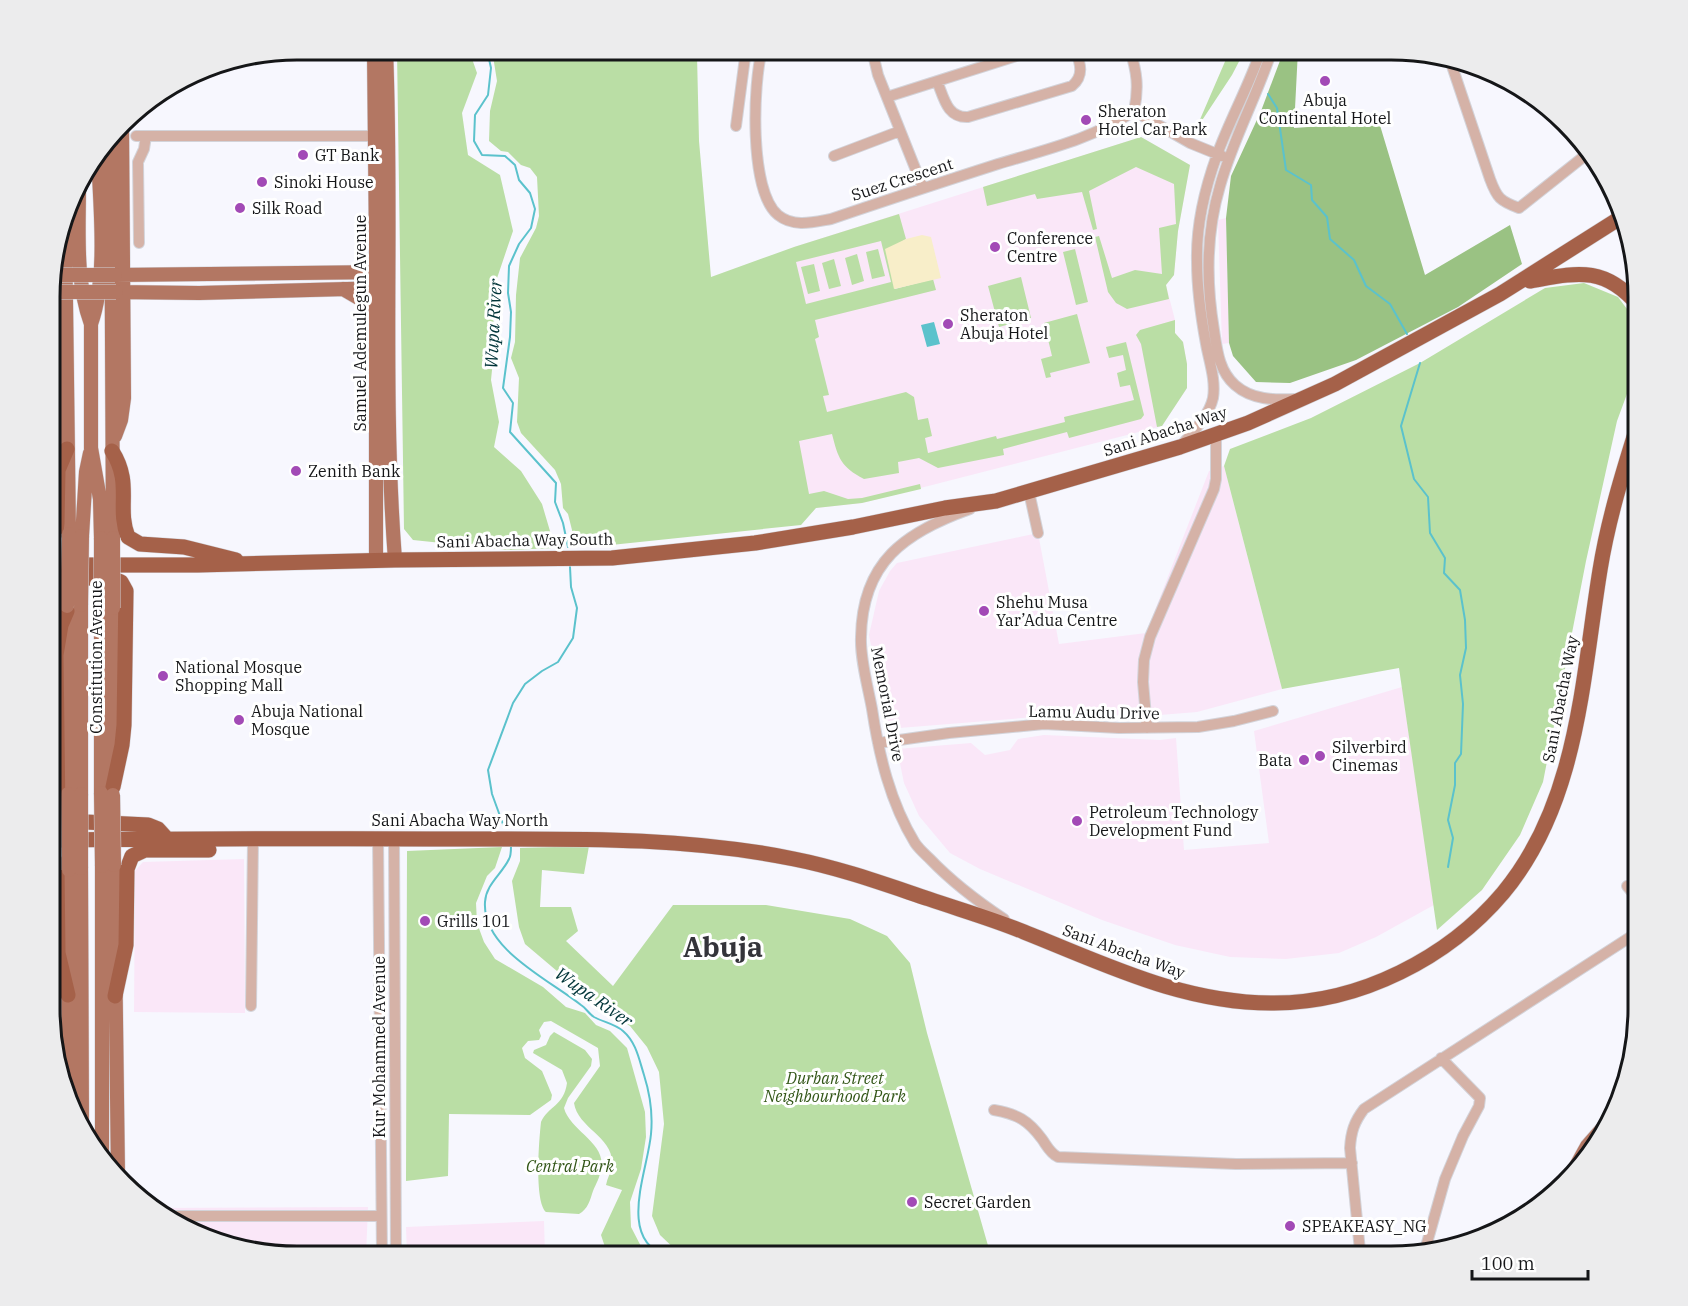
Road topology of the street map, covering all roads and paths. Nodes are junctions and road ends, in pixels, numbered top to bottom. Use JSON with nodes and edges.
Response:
{"nodes":[{"id":1,"x":376,"y":60,"type":"edge"},
{"id":2,"x":385,"y":60,"type":"edge"},
{"id":3,"x":745,"y":60,"type":"edge"},
{"id":4,"x":760,"y":60,"type":"edge"},
{"id":5,"x":874,"y":60,"type":"edge"},
{"id":6,"x":999,"y":60,"type":"edge"},
{"id":7,"x":1077,"y":60,"type":"edge"},
{"id":8,"x":1133,"y":60,"type":"edge"},
{"id":9,"x":1258,"y":60,"type":"edge"},
{"id":10,"x":1269,"y":60,"type":"edge"},
{"id":11,"x":1453,"y":68,"type":"edge"},
{"id":12,"x":937,"y":81,"type":"junction"},
{"id":13,"x":887,"y":98,"type":"junction"},
{"id":14,"x":382,"y":103,"type":"junction"},
{"id":15,"x":1134,"y":111,"type":"junction"},
{"id":16,"x":736,"y":126,"type":"dead end"},
{"id":17,"x":900,"y":131,"type":"junction"},
{"id":18,"x":382,"y":136,"type":"junction"},
{"id":19,"x":122,"y":138,"type":"edge"},
{"id":20,"x":111,"y":151,"type":"edge"},
{"id":21,"x":1217,"y":155,"type":"junction"},
{"id":22,"x":834,"y":156,"type":"dead end"},
{"id":23,"x":1582,"y":158,"type":"edge"},
{"id":24,"x":1229,"y":159,"type":"junction"},
{"id":25,"x":98,"y":168,"type":"edge"},
{"id":26,"x":923,"y":188,"type":"junction"},
{"id":27,"x":79,"y":203,"type":"edge"},
{"id":28,"x":1615,"y":222,"type":"edge"},
{"id":29,"x":139,"y":243,"type":"dead end"},
{"id":30,"x":376,"y":247,"type":"junction"},
{"id":31,"x":65,"y":250,"type":"edge"},
{"id":32,"x":62,"y":271,"type":"edge"},
{"id":33,"x":382,"y":272,"type":"junction"},
{"id":34,"x":345,"y":273,"type":"junction"},
{"id":35,"x":119,"y":275,"type":"junction"},
{"id":36,"x":1521,"y":282,"type":"junction"},
{"id":37,"x":382,"y":288,"type":"junction"},
{"id":38,"x":343,"y":289,"type":"junction"},
{"id":39,"x":60,"y":292,"type":"edge"},
{"id":40,"x":119,"y":292,"type":"junction"},
{"id":41,"x":1628,"y":295,"type":"edge"},
{"id":42,"x":375,"y":315,"type":"junction"},
{"id":43,"x":92,"y":324,"type":"junction"},
{"id":44,"x":1304,"y":398,"type":"junction"},
{"id":45,"x":60,"y":425,"type":"edge"},
{"id":46,"x":1216,"y":434,"type":"junction"},
{"id":47,"x":67,"y":445,"type":"junction"},
{"id":48,"x":112,"y":446,"type":"junction"},
{"id":49,"x":1179,"y":447,"type":"junction"},
{"id":50,"x":91,"y":448,"type":"junction"},
{"id":51,"x":1628,"y":456,"type":"edge"},
{"id":52,"x":60,"y":464,"type":"edge"},
{"id":53,"x":1029,"y":492,"type":"junction"},
{"id":54,"x":996,"y":501,"type":"junction"},
{"id":55,"x":1038,"y":533,"type":"dead end"},
{"id":56,"x":75,"y":535,"type":"junction"},
{"id":57,"x":107,"y":538,"type":"junction"},
{"id":58,"x":376,"y":560,"type":"junction"},
{"id":59,"x":395,"y":560,"type":"junction"},
{"id":60,"x":247,"y":563,"type":"junction"},
{"id":61,"x":60,"y":565,"type":"edge"},
{"id":62,"x":60,"y":576,"type":"edge"},
{"id":63,"x":72,"y":608,"type":"junction"},
{"id":64,"x":60,"y":632,"type":"edge"},
{"id":65,"x":1273,"y":711,"type":"dead end"},
{"id":66,"x":1147,"y":728,"type":"junction"},
{"id":67,"x":878,"y":743,"type":"junction"},
{"id":68,"x":109,"y":792,"type":"junction"},
{"id":69,"x":60,"y":817,"type":"edge"},
{"id":70,"x":386,"y":838,"type":"junction"},
{"id":71,"x":252,"y":839,"type":"junction"},
{"id":72,"x":60,"y":840,"type":"edge"},
{"id":73,"x":168,"y":840,"type":"junction"},
{"id":74,"x":866,"y":878,"type":"joint"},
{"id":75,"x":60,"y":891,"type":"edge"},
{"id":76,"x":1020,"y":930,"type":"junction"},
{"id":77,"x":115,"y":932,"type":"junction"},
{"id":78,"x":69,"y":935,"type":"junction"},
{"id":79,"x":1628,"y":939,"type":"edge"},
{"id":80,"x":68,"y":995,"type":"joint"},
{"id":81,"x":115,"y":996,"type":"joint"},
{"id":82,"x":251,"y":1006,"type":"dead end"},
{"id":83,"x":1442,"y":1059,"type":"junction"},
{"id":84,"x":68,"y":1070,"type":"edge"},
{"id":85,"x":80,"y":1104,"type":"edge"},
{"id":86,"x":994,"y":1110,"type":"dead end"},
{"id":87,"x":103,"y":1144,"type":"edge"},
{"id":88,"x":1352,"y":1163,"type":"junction"},
{"id":89,"x":118,"y":1164,"type":"edge"},
{"id":90,"x":182,"y":1216,"type":"edge"},
{"id":91,"x":381,"y":1216,"type":"junction"},
{"id":92,"x":1427,"y":1243,"type":"edge"},
{"id":93,"x":382,"y":1246,"type":"edge"},
{"id":94,"x":396,"y":1246,"type":"edge"},
{"id":95,"x":1360,"y":1246,"type":"edge"}],
"edges":[{"from":1,"to":14,"type":"main road","name":"Samuel Ademulegun Avenue"},
{"from":2,"to":14,"type":"main road","name":"Samuel Ademulegun Avenue"},
{"from":3,"to":16,"type":"street"},
{"from":4,"to":26,"type":"street","name":"Suez Crescent"},
{"from":5,"to":13,"type":"street"},
{"from":6,"to":12,"type":"street"},
{"from":7,"to":12,"type":"street"},
{"from":8,"to":15,"type":"street"},
{"from":9,"to":21,"type":"street"},
{"from":10,"to":24,"type":"street"},
{"from":11,"to":23,"type":"street"},
{"from":12,"to":13,"type":"street"},
{"from":13,"to":17,"type":"street"},
{"from":14,"to":18,"type":"main road","name":"Samuel Ademulegun Avenue"},
{"from":15,"to":21,"type":"street"},
{"from":15,"to":26,"type":"street","name":"Suez Crescent"},
{"from":17,"to":22,"type":"street"},
{"from":17,"to":26,"type":"street"},
{"from":18,"to":29,"type":"street"},
{"from":18,"to":30,"type":"main road","name":"Samuel Ademulegun Avenue"},
{"from":18,"to":33,"type":"main road","name":"Samuel Ademulegun Avenue"},
{"from":19,"to":35,"type":"main road"},
{"from":20,"to":48,"type":"main road","name":"Constitution Avenue"},
{"from":21,"to":24,"type":"street"},
{"from":21,"to":49,"type":"street"},
{"from":24,"to":44,"type":"street"},
{"from":25,"to":43,"type":"main road","name":"Constitution Avenue"},
{"from":27,"to":43,"type":"main road","name":"Constitution Avenue"},
{"from":28,"to":36,"type":"highway","name":"Sani Abacha Way"},
{"from":30,"to":33,"type":"main road","name":"Samuel Ademulegun Avenue"},
{"from":30,"to":34,"type":"main road"},
{"from":31,"to":47,"type":"main road","name":"Constitution Avenue"},
{"from":32,"to":35,"type":"main road","bridge":true},
{"from":33,"to":34,"type":"main road"},
{"from":33,"to":37,"type":"main road","name":"Samuel Ademulegun Avenue"},
{"from":34,"to":35,"type":"main road"},
{"from":35,"to":40,"type":"main road"},
{"from":36,"to":41,"type":"highway"},
{"from":36,"to":44,"type":"highway","name":"Sani Abacha Way"},
{"from":37,"to":38,"type":"main road"},
{"from":37,"to":42,"type":"main road","name":"Samuel Ademulegun Avenue"},
{"from":37,"to":59,"type":"main road","name":"Samuel Ademulegun Avenue"},
{"from":38,"to":40,"type":"main road"},
{"from":38,"to":42,"type":"main road"},
{"from":39,"to":40,"type":"main road","bridge":true},
{"from":40,"to":48,"type":"main road"},
{"from":42,"to":58,"type":"main road","name":"Samuel Ademulegun Avenue"},
{"from":43,"to":50,"type":"main road","name":"Constitution Avenue"},
{"from":44,"to":46,"type":"highway","name":"Sani Abacha Way"},
{"from":45,"to":47,"type":"main road"},
{"from":46,"to":49,"type":"highway","name":"Sani Abacha Way"},
{"from":46,"to":66,"type":"street"},
{"from":47,"to":52,"type":"highway"},
{"from":47,"to":56,"type":"main road","name":"Constitution Avenue"},
{"from":48,"to":57,"type":"main road","name":"Constitution Avenue"},
{"from":48,"to":60,"type":"highway"},
{"from":49,"to":53,"type":"highway","name":"Sani Abacha Way"},
{"from":50,"to":56,"type":"main road","name":"Constitution Avenue"},
{"from":50,"to":57,"type":"main road","name":"Constitution Avenue"},
{"from":51,"to":76,"type":"highway","name":"Sani Abacha Way"},
{"from":53,"to":54,"type":"highway","name":"Sani Abacha Way"},
{"from":53,"to":55,"type":"street"},
{"from":54,"to":59,"type":"highway","name":"Sani Abacha Way South"},
{"from":54,"to":67,"type":"street","name":"Memorial Drive"},
{"from":56,"to":63,"type":"main road","name":"Constitution Avenue","bridge":true},
{"from":57,"to":68,"type":"main road","name":"Constitution Avenue","bridge":true},
{"from":58,"to":59,"type":"highway","name":"Sani Abacha Way South"},
{"from":58,"to":60,"type":"highway","name":"Sani Abacha Way South"},
{"from":60,"to":61,"type":"highway","name":"Sani Abacha Way South"},
{"from":62,"to":68,"type":"highway"},
{"from":63,"to":64,"type":"highway"},
{"from":63,"to":78,"type":"main road","name":"Constitution Avenue","bridge":true},
{"from":65,"to":66,"type":"street","name":"Lamu Audu Drive"},
{"from":66,"to":67,"type":"street","name":"Lamu Audu Drive"},
{"from":67,"to":76,"type":"street","name":"Memorial Drive"},
{"from":68,"to":77,"type":"main road","name":"Constitution Avenue","bridge":true},
{"from":69,"to":73,"type":"highway"},
{"from":70,"to":71,"type":"highway","name":"Sani Abacha Way North"},
{"from":70,"to":74,"type":"highway","name":"Sani Abacha Way North"},
{"from":70,"to":91,"type":"street","name":"Kur Mohammed Avenue"},
{"from":70,"to":94,"type":"street","name":"Kur Mohammed Avenue"},
{"from":71,"to":73,"type":"highway","name":"Sani Abacha Way North"},
{"from":71,"to":77,"type":"highway"},
{"from":71,"to":82,"type":"street"},
{"from":72,"to":73,"type":"highway","name":"Sani Abacha Way North"},
{"from":74,"to":76,"type":"highway","name":"Sani Abacha Way"},
{"from":75,"to":78,"type":"highway"},
{"from":77,"to":81,"type":"highway"},
{"from":77,"to":87,"type":"main road","name":"Constitution Avenue"},
{"from":78,"to":80,"type":"highway"},
{"from":78,"to":85,"type":"main road","name":"Constitution Avenue"},
{"from":79,"to":83,"type":"street"},
{"from":80,"to":84,"type":"main road"},
{"from":81,"to":89,"type":"main road"},
{"from":83,"to":88,"type":"street"},
{"from":83,"to":92,"type":"street"},
{"from":86,"to":88,"type":"street"},
{"from":88,"to":95,"type":"street"},
{"from":90,"to":91,"type":"street"},
{"from":91,"to":93,"type":"street","name":"Kur Mohammed Avenue"}]}
